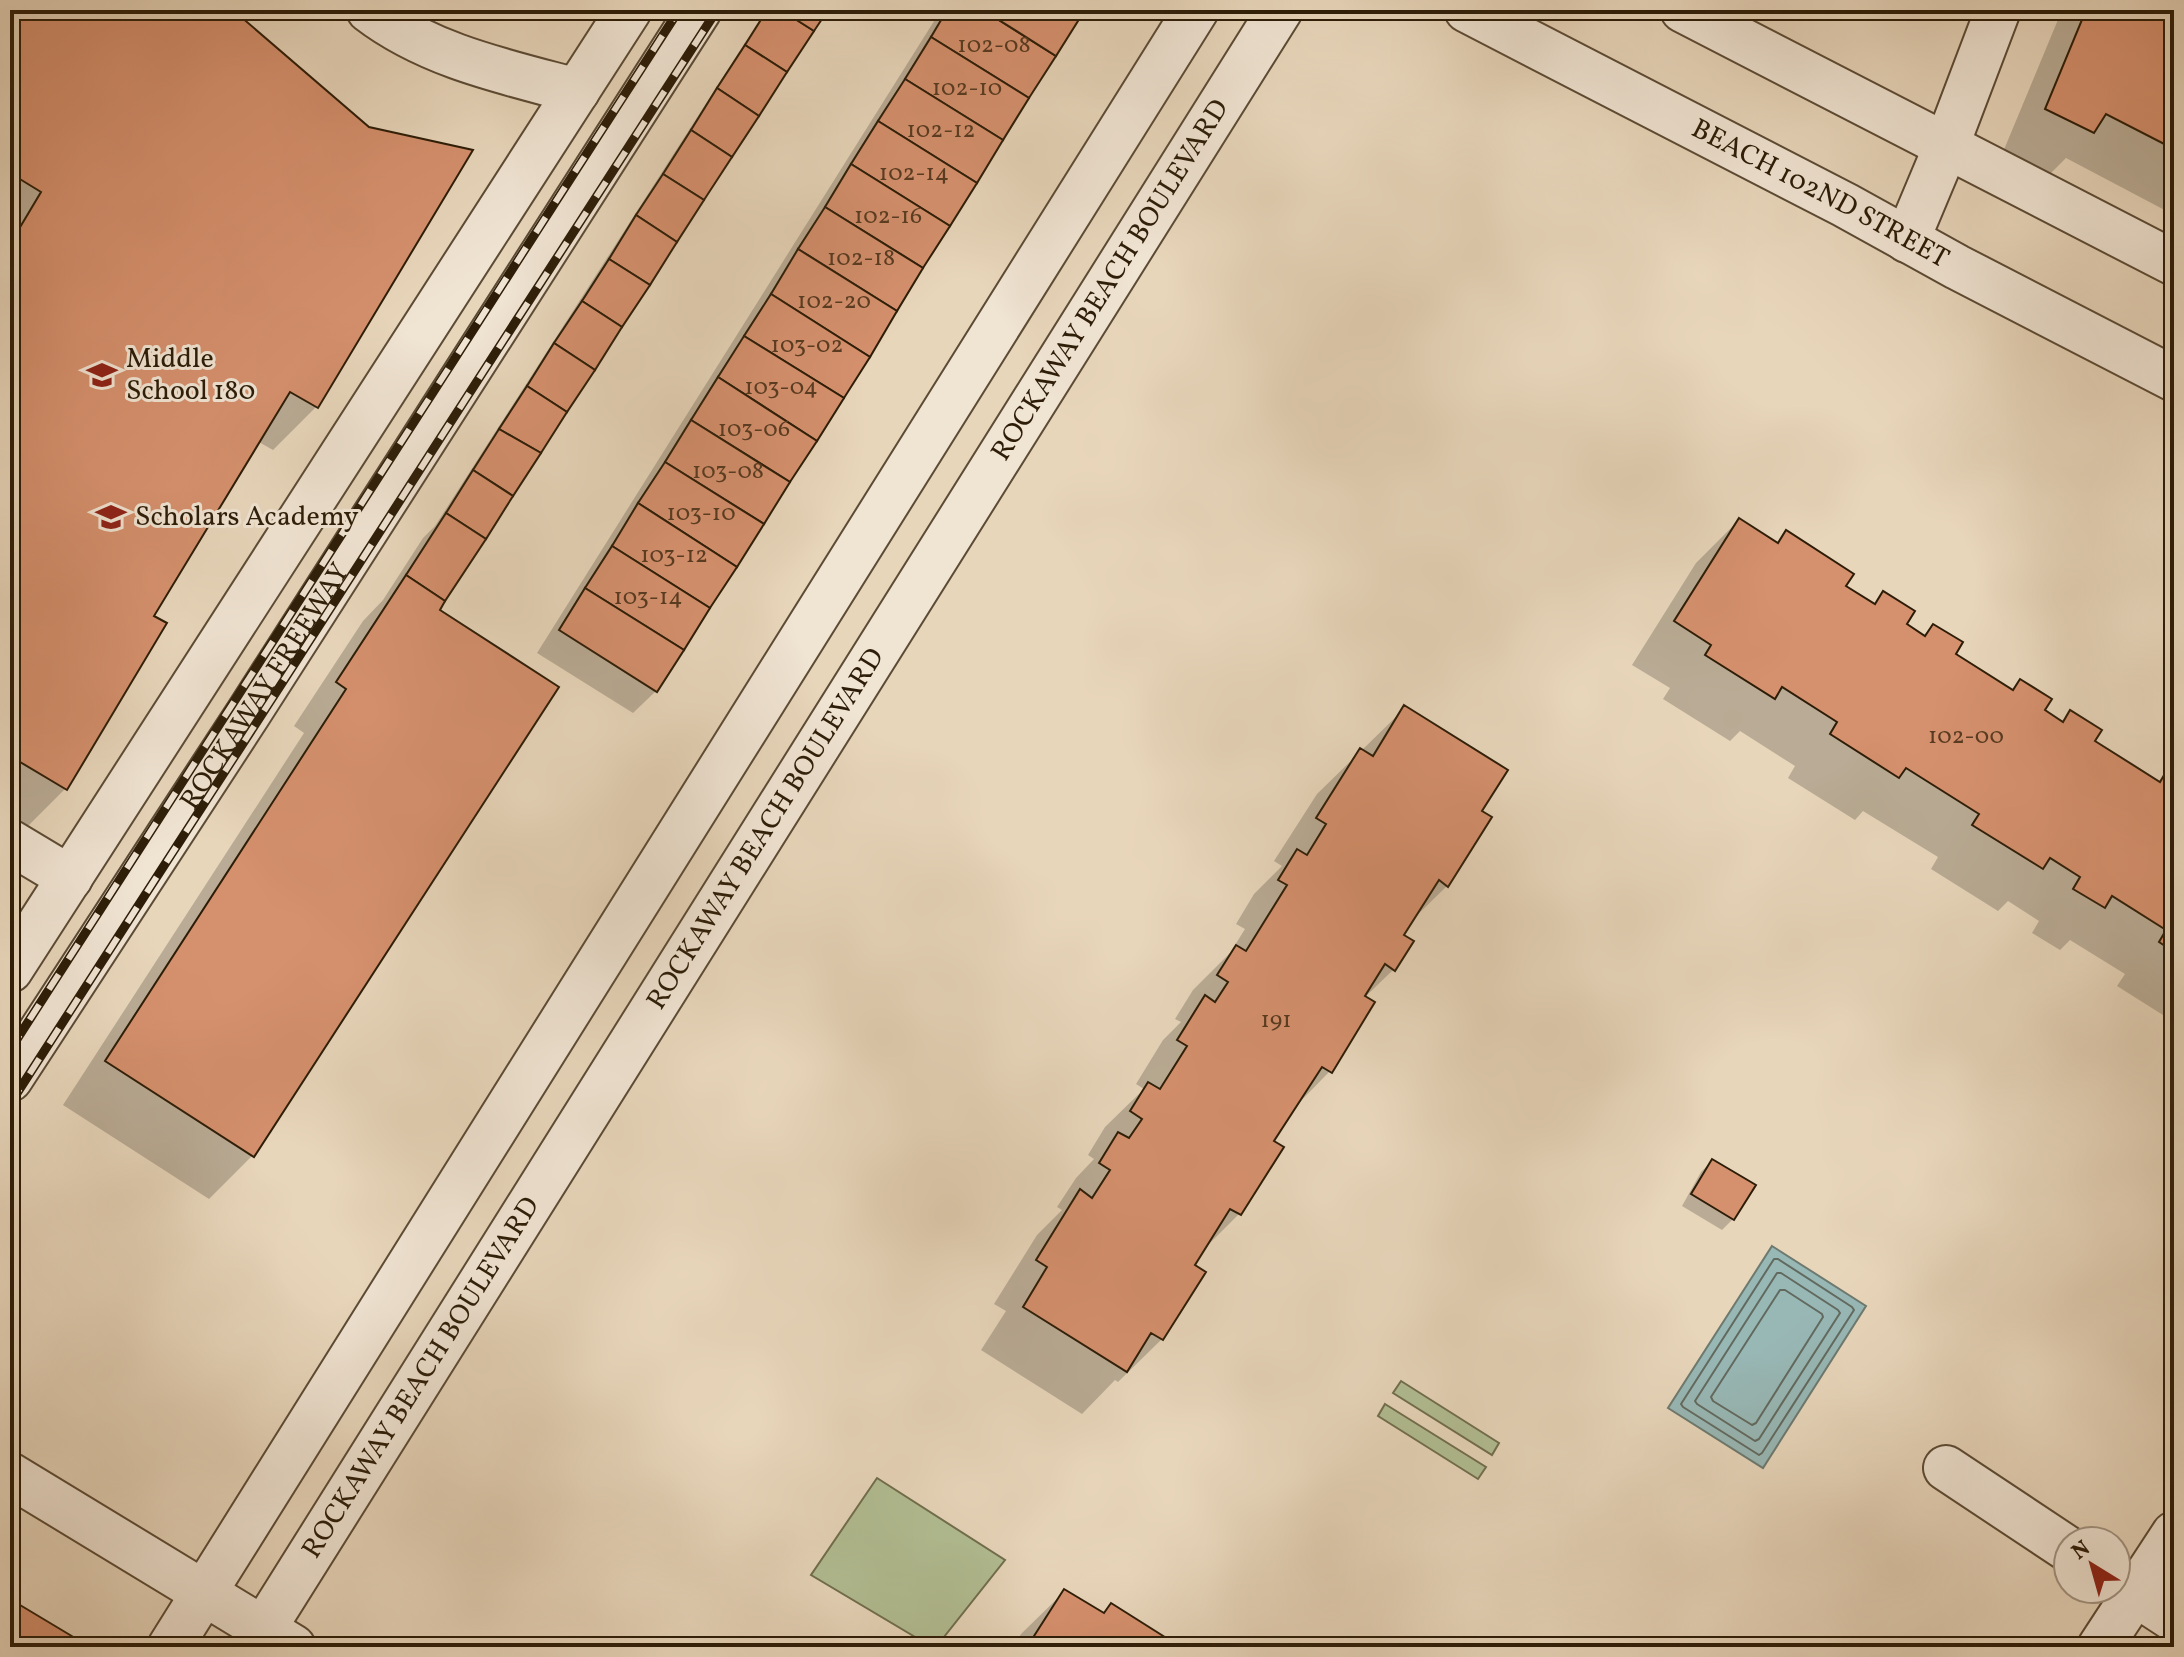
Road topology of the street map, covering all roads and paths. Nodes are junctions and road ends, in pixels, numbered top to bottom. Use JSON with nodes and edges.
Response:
{"nodes":[{"id":1,"x":369,"y":10,"type":"edge"},
{"id":2,"x":629,"y":10,"type":"edge"},
{"id":3,"x":699,"y":10,"type":"edge"},
{"id":4,"x":1196,"y":10,"type":"edge"},
{"id":5,"x":1280,"y":10,"type":"edge"},
{"id":6,"x":1467,"y":10,"type":"edge"},
{"id":7,"x":1683,"y":10,"type":"edge"},
{"id":8,"x":1998,"y":10,"type":"edge"},
{"id":9,"x":577,"y":91,"type":"junction"},
{"id":10,"x":1946,"y":147,"type":"junction"},
{"id":11,"x":1907,"y":240,"type":"junction"},
{"id":12,"x":2174,"y":263,"type":"edge"},
{"id":13,"x":2174,"y":379,"type":"edge"},
{"id":14,"x":10,"y":842,"type":"edge"},
{"id":15,"x":70,"y":878,"type":"junction"},
{"id":16,"x":10,"y":970,"type":"edge"},
{"id":17,"x":10,"y":1079,"type":"edge"},
{"id":18,"x":1946,"y":1468,"type":"dead end"},
{"id":19,"x":10,"y":1475,"type":"edge"},
{"id":20,"x":2174,"y":1534,"type":"edge"},
{"id":21,"x":2052,"y":1538,"type":"edge"},
{"id":22,"x":2132,"y":1580,"type":"edge"},
{"id":23,"x":2132,"y":1591,"type":"edge"},
{"id":24,"x":205,"y":1593,"type":"junction"},
{"id":25,"x":2118,"y":1605,"type":"edge"},
{"id":26,"x":2174,"y":1619,"type":"edge"},
{"id":27,"x":269,"y":1641,"type":"edge"},
{"id":28,"x":170,"y":1647,"type":"edge"},
{"id":29,"x":2100,"y":1647,"type":"edge"}],
"edges":[{"from":1,"to":9,"type":"street"},
{"from":2,"to":9,"type":"street"},
{"from":3,"to":17,"type":"street","name":"ROCKAWAY FREEWAY"},
{"from":4,"to":24,"type":"street"},
{"from":5,"to":27,"type":"street","name":"ROCKAWAY BEACH BOULEVARD"},
{"from":6,"to":11,"type":"street","name":"BEACH 102ND STREET"},
{"from":7,"to":10,"type":"street"},
{"from":8,"to":10,"type":"street"},
{"from":9,"to":15,"type":"street"},
{"from":10,"to":11,"type":"street"},
{"from":10,"to":12,"type":"street"},
{"from":11,"to":13,"type":"street","name":"BEACH 102ND STREET"},
{"from":14,"to":15,"type":"street"},
{"from":15,"to":16,"type":"street"},
{"from":18,"to":21,"type":"street"},
{"from":19,"to":24,"type":"street"},
{"from":20,"to":22,"type":"street"},
{"from":23,"to":26,"type":"street"},
{"from":24,"to":27,"type":"street"},
{"from":24,"to":28,"type":"street"},
{"from":25,"to":29,"type":"street"}]}
